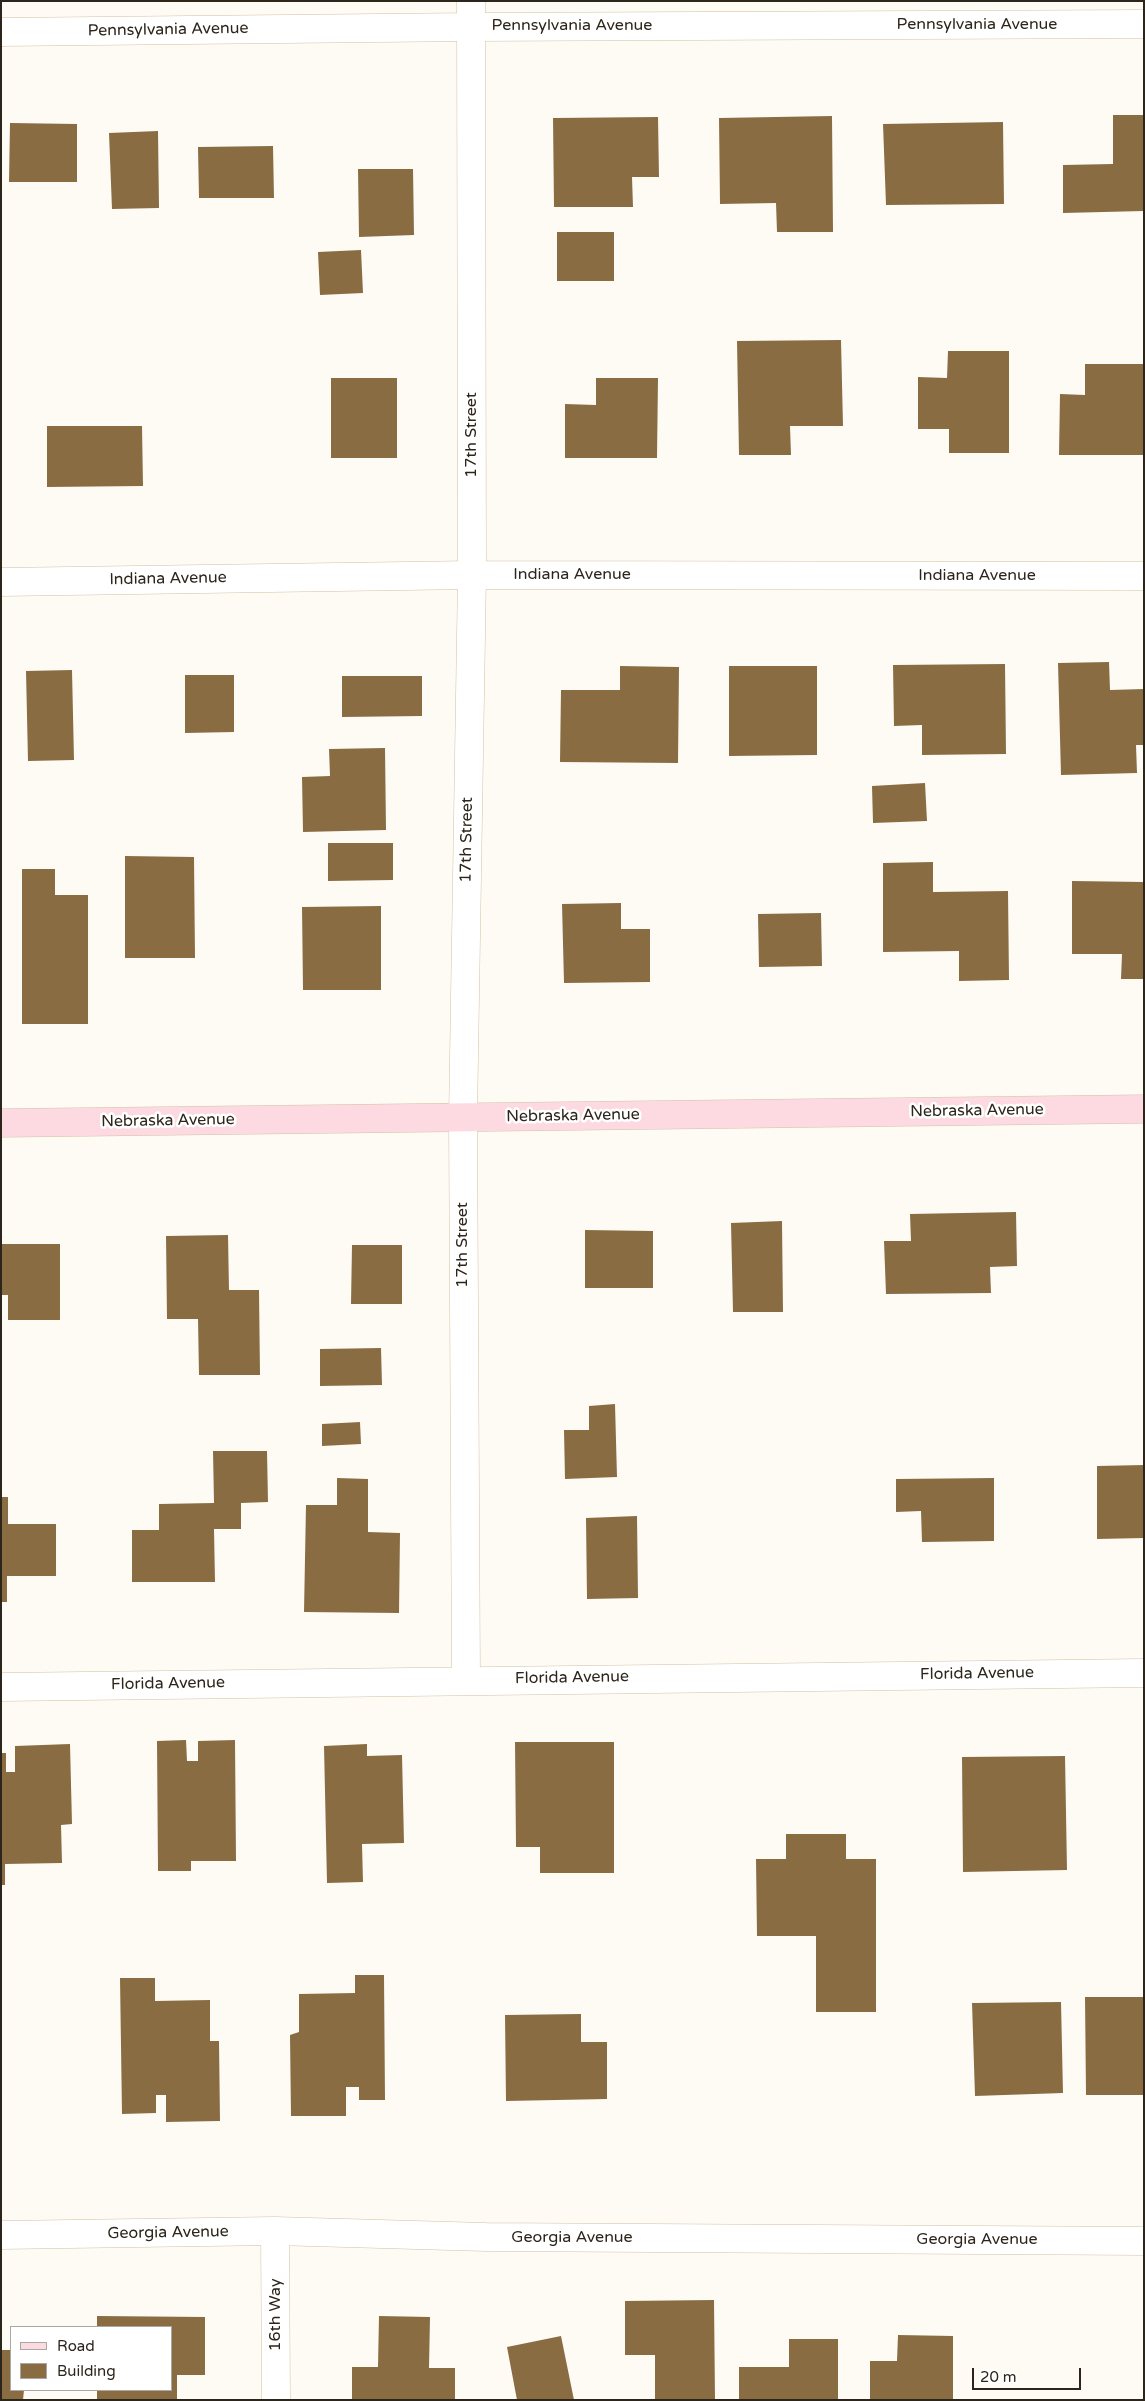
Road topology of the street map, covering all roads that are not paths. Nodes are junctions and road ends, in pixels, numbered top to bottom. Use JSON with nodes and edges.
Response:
{"nodes":[{"id":1,"x":472,"y":14,"type":"edge"},
{"id":2,"x":1144,"y":24,"type":"edge"},
{"id":3,"x":1,"y":32,"type":"edge"},
{"id":4,"x":472,"y":575,"type":"junction"},
{"id":5,"x":1144,"y":576,"type":"edge"},
{"id":6,"x":1,"y":582,"type":"edge"},
{"id":7,"x":1144,"y":1109,"type":"edge"},
{"id":8,"x":462,"y":1118,"type":"junction"},
{"id":9,"x":1,"y":1123,"type":"edge"},
{"id":10,"x":1144,"y":1673,"type":"edge"},
{"id":11,"x":466,"y":1680,"type":"junction"},
{"id":12,"x":1,"y":1686,"type":"edge"},
{"id":13,"x":276,"y":2231,"type":"junction"},
{"id":14,"x":1,"y":2235,"type":"edge"},
{"id":15,"x":1144,"y":2241,"type":"edge"},
{"id":16,"x":276,"y":2400,"type":"edge"}],
"edges":[{"from":1,"to":2,"type":"street","name":"Pennsylvania Avenue"},
{"from":1,"to":3,"type":"street","name":"Pennsylvania Avenue"},
{"from":1,"to":4,"type":"street","name":"17th Street"},
{"from":4,"to":5,"type":"street","name":"Indiana Avenue"},
{"from":4,"to":6,"type":"street","name":"Indiana Avenue"},
{"from":4,"to":8,"type":"street","name":"17th Street"},
{"from":7,"to":8,"type":"main road","name":"Nebraska Avenue"},
{"from":8,"to":9,"type":"main road","name":"Nebraska Avenue"},
{"from":8,"to":11,"type":"street","name":"17th Street"},
{"from":10,"to":11,"type":"street","name":"Florida Avenue"},
{"from":11,"to":12,"type":"street","name":"Florida Avenue"},
{"from":13,"to":14,"type":"street","name":"Georgia Avenue"},
{"from":13,"to":15,"type":"street","name":"Georgia Avenue"},
{"from":13,"to":16,"type":"street","name":"16th Way"}]}
